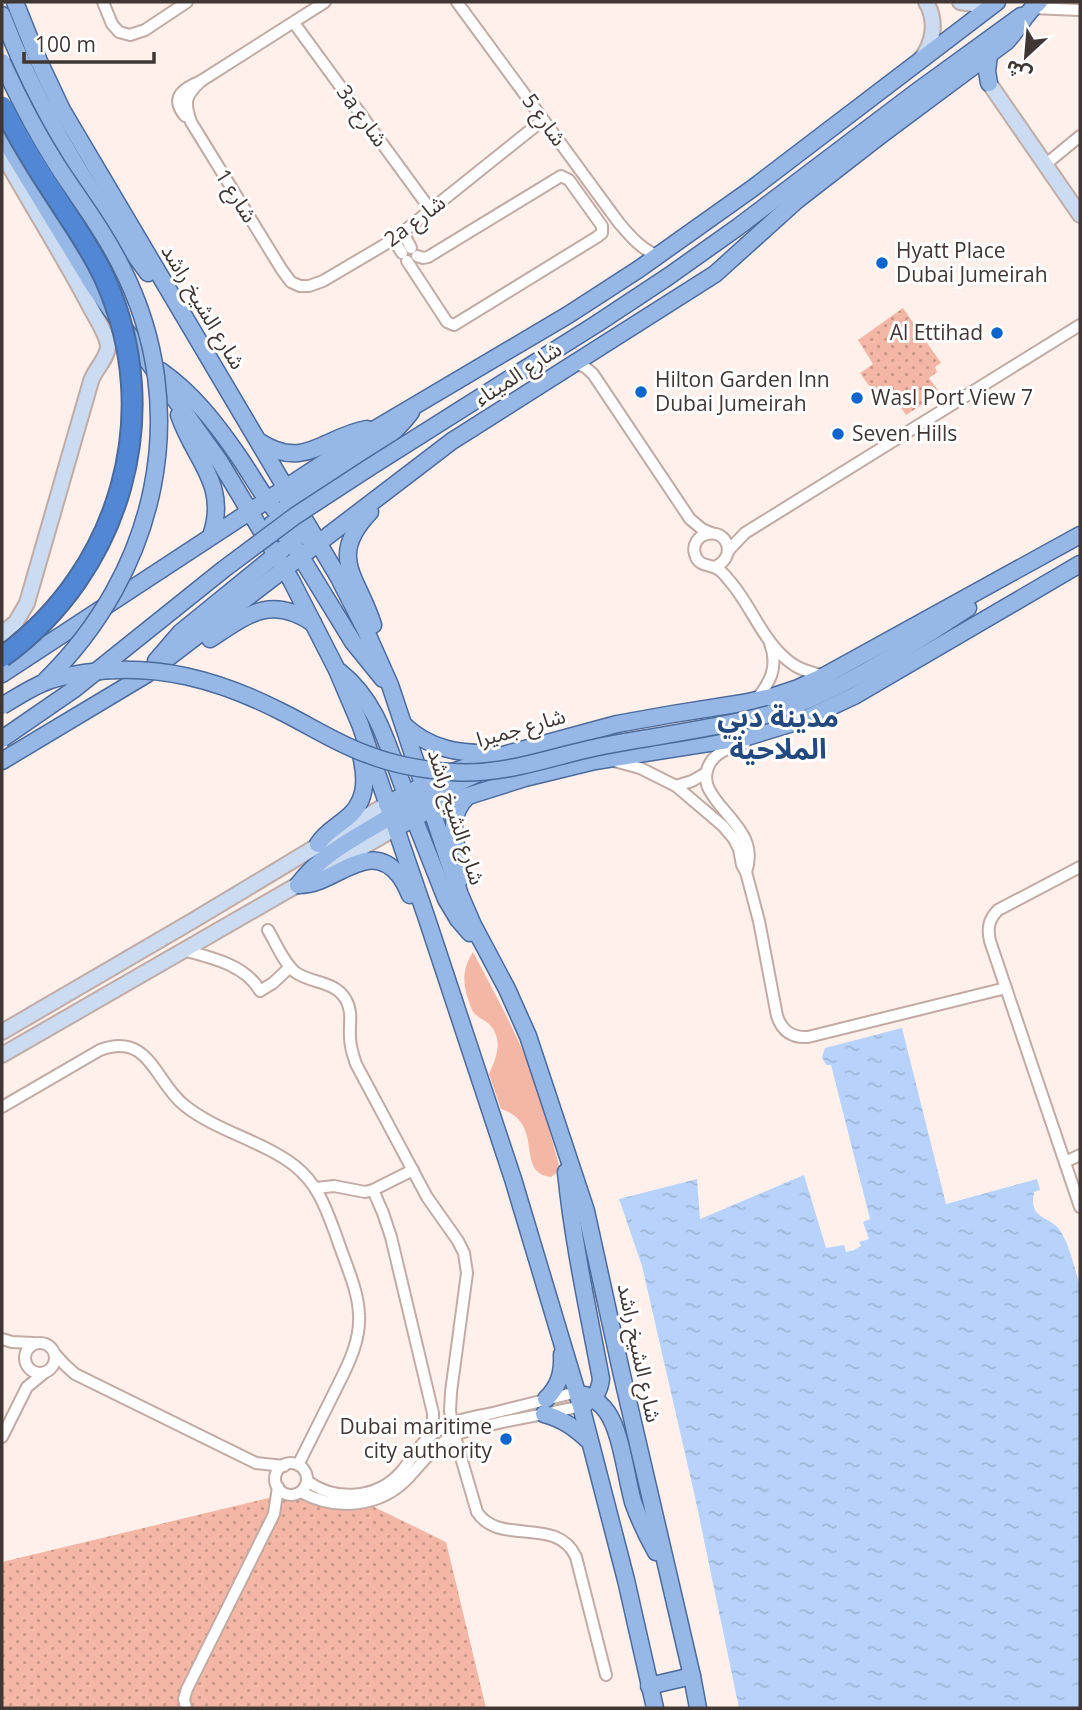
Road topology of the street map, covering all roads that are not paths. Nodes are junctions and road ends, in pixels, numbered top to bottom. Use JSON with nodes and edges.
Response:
{"nodes":[{"id":1,"x":15,"y":2,"type":"edge"},
{"id":2,"x":103,"y":2,"type":"edge"},
{"id":3,"x":187,"y":2,"type":"edge"},
{"id":4,"x":325,"y":2,"type":"edge"},
{"id":5,"x":457,"y":2,"type":"edge"},
{"id":6,"x":926,"y":2,"type":"edge"},
{"id":7,"x":960,"y":2,"type":"edge"},
{"id":8,"x":996,"y":2,"type":"edge"},
{"id":9,"x":1035,"y":5,"type":"edge"},
{"id":10,"x":1080,"y":10,"type":"edge"},
{"id":11,"x":2,"y":15,"type":"edge"},
{"id":12,"x":294,"y":23,"type":"junction"},
{"id":13,"x":989,"y":55,"type":"junction"},
{"id":14,"x":2,"y":62,"type":"edge"},
{"id":15,"x":918,"y":63,"type":"junction"},
{"id":16,"x":964,"y":72,"type":"junction"},
{"id":17,"x":989,"y":83,"type":"junction"},
{"id":18,"x":2,"y":106,"type":"edge"},
{"id":19,"x":545,"y":122,"type":"junction"},
{"id":20,"x":2,"y":135,"type":"edge"},
{"id":21,"x":1079,"y":137,"type":"edge"},
{"id":22,"x":2,"y":153,"type":"edge"},
{"id":23,"x":833,"y":154,"type":"junction"},
{"id":24,"x":1044,"y":161,"type":"junction"},
{"id":25,"x":430,"y":209,"type":"junction"},
{"id":26,"x":1080,"y":215,"type":"edge"},
{"id":27,"x":403,"y":232,"type":"junction"},
{"id":28,"x":632,"y":238,"type":"junction"},
{"id":29,"x":393,"y":239,"type":"junction"},
{"id":30,"x":409,"y":255,"type":"junction"},
{"id":31,"x":658,"y":256,"type":"junction"},
{"id":32,"x":727,"y":265,"type":"junction"},
{"id":33,"x":639,"y":269,"type":"junction"},
{"id":34,"x":299,"y":289,"type":"joint"},
{"id":35,"x":183,"y":315,"type":"junction"},
{"id":36,"x":1080,"y":325,"type":"edge"},
{"id":37,"x":592,"y":351,"type":"junction"},
{"id":38,"x":147,"y":362,"type":"junction"},
{"id":39,"x":575,"y":363,"type":"junction"},
{"id":40,"x":593,"y":374,"type":"junction"},
{"id":41,"x":175,"y":399,"type":"junction"},
{"id":42,"x":416,"y":404,"type":"junction"},
{"id":43,"x":377,"y":428,"type":"junction"},
{"id":44,"x":258,"y":441,"type":"junction"},
{"id":45,"x":401,"y":480,"type":"junction"},
{"id":46,"x":289,"y":494,"type":"junction"},
{"id":47,"x":266,"y":500,"type":"junction"},
{"id":48,"x":249,"y":511,"type":"junction"},
{"id":49,"x":690,"y":519,"type":"junction"},
{"id":50,"x":276,"y":520,"type":"junction"},
{"id":51,"x":297,"y":530,"type":"junction"},
{"id":52,"x":711,"y":533,"type":"junction"},
{"id":53,"x":745,"y":533,"type":"junction"},
{"id":54,"x":1080,"y":535,"type":"edge"},
{"id":55,"x":211,"y":536,"type":"junction"},
{"id":56,"x":723,"y":538,"type":"junction"},
{"id":57,"x":318,"y":543,"type":"junction"},
{"id":58,"x":696,"y":543,"type":"junction"},
{"id":59,"x":727,"y":555,"type":"junction"},
{"id":60,"x":1045,"y":555,"type":"junction"},
{"id":61,"x":277,"y":556,"type":"junction"},
{"id":62,"x":301,"y":556,"type":"junction"},
{"id":63,"x":1080,"y":564,"type":"edge"},
{"id":64,"x":714,"y":567,"type":"junction"},
{"id":65,"x":733,"y":586,"type":"junction"},
{"id":66,"x":314,"y":624,"type":"junction"},
{"id":67,"x":2,"y":634,"type":"edge"},
{"id":68,"x":767,"y":638,"type":"junction"},
{"id":69,"x":178,"y":652,"type":"junction"},
{"id":70,"x":2,"y":657,"type":"edge"},
{"id":71,"x":379,"y":658,"type":"junction"},
{"id":72,"x":337,"y":670,"type":"junction"},
{"id":73,"x":2,"y":674,"type":"edge"},
{"id":74,"x":147,"y":674,"type":"junction"},
{"id":75,"x":824,"y":676,"type":"junction"},
{"id":76,"x":390,"y":685,"type":"junction"},
{"id":77,"x":755,"y":701,"type":"junction"},
{"id":78,"x":2,"y":706,"type":"edge"},
{"id":79,"x":2,"y":715,"type":"edge"},
{"id":80,"x":360,"y":724,"type":"junction"},
{"id":81,"x":404,"y":725,"type":"junction"},
{"id":82,"x":767,"y":731,"type":"junction"},
{"id":83,"x":2,"y":739,"type":"edge"},
{"id":84,"x":516,"y":751,"type":"junction"},
{"id":85,"x":2,"y":761,"type":"edge"},
{"id":86,"x":595,"y":761,"type":"junction"},
{"id":87,"x":706,"y":773,"type":"junction"},
{"id":88,"x":676,"y":786,"type":"junction"},
{"id":89,"x":468,"y":796,"type":"junction"},
{"id":90,"x":409,"y":806,"type":"junction"},
{"id":91,"x":318,"y":844,"type":"junction"},
{"id":92,"x":1080,"y":867,"type":"edge"},
{"id":93,"x":747,"y":872,"type":"junction"},
{"id":94,"x":298,"y":885,"type":"junction"},
{"id":95,"x":460,"y":895,"type":"junction"},
{"id":96,"x":426,"y":916,"type":"junction"},
{"id":97,"x":268,"y":930,"type":"dead end"},
{"id":98,"x":482,"y":944,"type":"junction"},
{"id":99,"x":183,"y":950,"type":"junction"},
{"id":100,"x":290,"y":967,"type":"junction"},
{"id":101,"x":1006,"y":988,"type":"junction"},
{"id":102,"x":2,"y":1032,"type":"edge"},
{"id":103,"x":2,"y":1055,"type":"edge"},
{"id":104,"x":2,"y":1107,"type":"edge"},
{"id":105,"x":564,"y":1140,"type":"junction"},
{"id":106,"x":1080,"y":1155,"type":"edge"},
{"id":107,"x":1065,"y":1162,"type":"junction"},
{"id":108,"x":413,"y":1170,"type":"junction"},
{"id":109,"x":316,"y":1188,"type":"junction"},
{"id":110,"x":373,"y":1190,"type":"junction"},
{"id":111,"x":1080,"y":1207,"type":"edge"},
{"id":112,"x":3,"y":1340,"type":"edge"},
{"id":113,"x":562,"y":1342,"type":"junction"},
{"id":114,"x":34,"y":1343,"type":"junction"},
{"id":115,"x":55,"y":1355,"type":"junction"},
{"id":116,"x":26,"y":1363,"type":"junction"},
{"id":117,"x":45,"y":1372,"type":"junction"},
{"id":118,"x":75,"y":1374,"type":"junction"},
{"id":119,"x":27,"y":1387,"type":"junction"},
{"id":120,"x":584,"y":1399,"type":"junction"},
{"id":121,"x":545,"y":1407,"type":"junction"},
{"id":122,"x":453,"y":1429,"type":"junction"},
{"id":123,"x":433,"y":1433,"type":"junction"},
{"id":124,"x":2,"y":1437,"type":"edge"},
{"id":125,"x":591,"y":1443,"type":"junction"},
{"id":126,"x":256,"y":1463,"type":"junction"},
{"id":127,"x":284,"y":1465,"type":"junction"},
{"id":128,"x":298,"y":1465,"type":"junction"},
{"id":129,"x":307,"y":1481,"type":"junction"},
{"id":130,"x":277,"y":1485,"type":"junction"},
{"id":131,"x":299,"y":1493,"type":"junction"},
{"id":132,"x":274,"y":1514,"type":"junction"},
{"id":133,"x":666,"y":1569,"type":"junction"},
{"id":134,"x":606,"y":1675,"type":"dead end"},
{"id":135,"x":692,"y":1676,"type":"junction"},
{"id":136,"x":649,"y":1686,"type":"junction"},
{"id":137,"x":186,"y":1708,"type":"edge"},
{"id":138,"x":655,"y":1708,"type":"edge"},
{"id":139,"x":698,"y":1708,"type":"edge"}],
"edges":[{"from":1,"to":35,"type":"main road","name":"شارع الشيخ راشد"},
{"from":2,"to":3,"type":"street"},
{"from":4,"to":12,"type":"street"},
{"from":5,"to":19,"type":"street","name":"شارع 5"},
{"from":6,"to":15,"type":"street"},
{"from":7,"to":8,"type":"street"},
{"from":8,"to":15,"type":"main road","name":"شارع الميناء"},
{"from":9,"to":10,"type":"street"},
{"from":9,"to":13,"type":"main road","name":"شارع الميناء"},
{"from":9,"to":23,"type":"main road"},
{"from":11,"to":35,"type":"main road"},
{"from":12,"to":25,"type":"street","name":"3a شارع"},
{"from":12,"to":34,"type":"street","name":"شارع 1"},
{"from":13,"to":16,"type":"main road","name":"شارع الميناء"},
{"from":13,"to":17,"type":"main road"},
{"from":14,"to":79,"type":"main road","bridge":true},
{"from":15,"to":31,"type":"main road","name":"شارع الميناء"},
{"from":16,"to":17,"type":"main road"},
{"from":16,"to":32,"type":"main road","name":"شارع الميناء"},
{"from":17,"to":24,"type":"street"},
{"from":18,"to":70,"type":"highway","bridge":true},
{"from":19,"to":25,"type":"street","name":"2a شارع"},
{"from":19,"to":28,"type":"street","name":"شارع 5"},
{"from":20,"to":38,"type":"main road","name":"شارع الشيخ راشد"},
{"from":21,"to":24,"type":"street"},
{"from":22,"to":67,"type":"street"},
{"from":23,"to":32,"type":"main road"},
{"from":23,"to":83,"type":"main road","bridge":true},
{"from":24,"to":26,"type":"street"},
{"from":25,"to":27,"type":"street","name":"2a شارع"},
{"from":27,"to":29,"type":"street","name":"2a شارع"},
{"from":27,"to":30,"type":"street"},
{"from":28,"to":31,"type":"street","name":"شارع 5"},
{"from":28,"to":33,"type":"street","name":"شارع 5"},
{"from":29,"to":30,"type":"street"},
{"from":29,"to":34,"type":"street","name":"2a شارع"},
{"from":30,"to":30,"type":"street"},
{"from":31,"to":33,"type":"main road","name":"شارع الميناء"},
{"from":32,"to":37,"type":"main road","name":"شارع الميناء"},
{"from":33,"to":42,"type":"main road","name":"شارع الميناء"},
{"from":35,"to":44,"type":"main road","name":"شارع الشيخ راشد"},
{"from":36,"to":53,"type":"street"},
{"from":37,"to":39,"type":"main road","name":"شارع الميناء"},
{"from":37,"to":40,"type":"street"},
{"from":38,"to":41,"type":"main road","name":"شارع الشيخ راشد"},
{"from":38,"to":47,"type":"main road"},
{"from":39,"to":40,"type":"street"},
{"from":39,"to":45,"type":"main road","name":"شارع الميناء"},
{"from":40,"to":49,"type":"street"},
{"from":41,"to":48,"type":"main road","name":"شارع الشيخ راشد"},
{"from":41,"to":55,"type":"main road"},
{"from":42,"to":43,"type":"main road","name":"شارع الميناء"},
{"from":42,"to":46,"type":"main road"},
{"from":43,"to":44,"type":"main road"},
{"from":43,"to":46,"type":"main road","name":"شارع الميناء"},
{"from":44,"to":46,"type":"main road","name":"شارع الشيخ راشد"},
{"from":45,"to":57,"type":"main road","name":"شارع الميناء"},
{"from":45,"to":71,"type":"main road"},
{"from":46,"to":47,"type":"main road","name":"شارع الميناء"},
{"from":46,"to":50,"type":"main road"},
{"from":46,"to":51,"type":"main road","name":"شارع الشيخ راشد"},
{"from":47,"to":48,"type":"main road","name":"شارع الميناء"},
{"from":47,"to":50,"type":"main road"},
{"from":48,"to":50,"type":"main road"},
{"from":48,"to":55,"type":"main road","name":"شارع الميناء"},
{"from":48,"to":61,"type":"main road","name":"شارع الشيخ راشد"},
{"from":49,"to":52,"type":"street"},
{"from":49,"to":58,"type":"street"},
{"from":50,"to":51,"type":"main road"},
{"from":50,"to":61,"type":"main road"},
{"from":51,"to":57,"type":"main road"},
{"from":51,"to":61,"type":"main road"},
{"from":51,"to":62,"type":"main road"},
{"from":52,"to":56,"type":"street"},
{"from":52,"to":58,"type":"street"},
{"from":53,"to":56,"type":"street"},
{"from":53,"to":59,"type":"street"},
{"from":54,"to":60,"type":"main road","name":"شارع جميرا"},
{"from":55,"to":73,"type":"main road","name":"شارع الميناء"},
{"from":56,"to":59,"type":"street"},
{"from":57,"to":62,"type":"main road","name":"شارع الميناء"},
{"from":57,"to":71,"type":"main road","name":"شارع الشيخ راشد"},
{"from":58,"to":64,"type":"street"},
{"from":59,"to":64,"type":"street"},
{"from":59,"to":65,"type":"street"},
{"from":60,"to":75,"type":"main road","name":"شارع جميرا"},
{"from":60,"to":78,"type":"main road","bridge":true},
{"from":61,"to":62,"type":"main road","name":"شارع الميناء"},
{"from":61,"to":66,"type":"main road","name":"شارع الشيخ راشد"},
{"from":61,"to":69,"type":"main road","name":"شارع الميناء"},
{"from":61,"to":74,"type":"main road"},
{"from":62,"to":76,"type":"main road"},
{"from":63,"to":82,"type":"main road"},
{"from":64,"to":65,"type":"street"},
{"from":65,"to":68,"type":"street"},
{"from":66,"to":69,"type":"main road"},
{"from":66,"to":72,"type":"main road","name":"شارع الشيخ راشد"},
{"from":68,"to":75,"type":"street"},
{"from":68,"to":77,"type":"street"},
{"from":69,"to":74,"type":"main road","name":"شارع الميناء"},
{"from":71,"to":76,"type":"main road","name":"شارع الشيخ راشد"},
{"from":72,"to":80,"type":"main road","name":"شارع الشيخ راشد"},
{"from":72,"to":90,"type":"main road"},
{"from":74,"to":85,"type":"main road","name":"شارع الميناء"},
{"from":75,"to":77,"type":"main road","name":"شارع جميرا"},
{"from":76,"to":81,"type":"main road","name":"شارع الشيخ راشد"},
{"from":77,"to":84,"type":"main road","name":"شارع جميرا"},
{"from":80,"to":90,"type":"main road","name":"شارع الشيخ راشد"},
{"from":80,"to":91,"type":"main road"},
{"from":81,"to":84,"type":"main road"},
{"from":81,"to":90,"type":"main road","name":"شارع الشيخ راشد"},
{"from":82,"to":86,"type":"main road"},
{"from":82,"to":87,"type":"street"},
{"from":84,"to":90,"type":"main road"},
{"from":86,"to":88,"type":"street"},
{"from":86,"to":89,"type":"main road"},
{"from":87,"to":88,"type":"street"},
{"from":87,"to":93,"type":"street"},
{"from":88,"to":93,"type":"street"},
{"from":89,"to":90,"type":"main road"},
{"from":89,"to":95,"type":"main road"},
{"from":90,"to":91,"type":"street"},
{"from":90,"to":94,"type":"main road"},
{"from":90,"to":95,"type":"main road","name":"شارع الشيخ راشد"},
{"from":90,"to":96,"type":"main road","name":"شارع الشيخ راشد"},
{"from":90,"to":98,"type":"main road"},
{"from":91,"to":102,"type":"street"},
{"from":92,"to":101,"type":"street"},
{"from":93,"to":101,"type":"street"},
{"from":94,"to":96,"type":"main road"},
{"from":94,"to":99,"type":"street"},
{"from":95,"to":98,"type":"main road","name":"شارع الشيخ راشد"},
{"from":96,"to":113,"type":"main road","name":"شارع الشيخ راشد"},
{"from":97,"to":100,"type":"street"},
{"from":98,"to":105,"type":"main road","name":"شارع الشيخ راشد"},
{"from":99,"to":100,"type":"street"},
{"from":99,"to":103,"type":"street"},
{"from":100,"to":108,"type":"street"},
{"from":101,"to":107,"type":"street"},
{"from":104,"to":109,"type":"street"},
{"from":105,"to":120,"type":"main road"},
{"from":105,"to":133,"type":"main road","name":"شارع الشيخ راشد"},
{"from":106,"to":107,"type":"street"},
{"from":107,"to":111,"type":"street"},
{"from":108,"to":110,"type":"street"},
{"from":108,"to":122,"type":"street"},
{"from":109,"to":110,"type":"street"},
{"from":109,"to":128,"type":"street"},
{"from":110,"to":123,"type":"street"},
{"from":112,"to":114,"type":"street"},
{"from":112,"to":116,"type":"street"},
{"from":113,"to":120,"type":"main road","name":"شارع الشيخ راشد"},
{"from":113,"to":121,"type":"main road"},
{"from":114,"to":115,"type":"street"},
{"from":114,"to":116,"type":"street"},
{"from":115,"to":117,"type":"street"},
{"from":115,"to":118,"type":"street"},
{"from":116,"to":117,"type":"street"},
{"from":116,"to":119,"type":"street"},
{"from":117,"to":118,"type":"street"},
{"from":117,"to":119,"type":"street"},
{"from":118,"to":126,"type":"street"},
{"from":119,"to":124,"type":"street"},
{"from":120,"to":121,"type":"street"},
{"from":120,"to":125,"type":"main road","name":"شارع الشيخ راشد"},
{"from":120,"to":133,"type":"main road"},
{"from":121,"to":122,"type":"street"},
{"from":121,"to":125,"type":"main road"},
{"from":122,"to":123,"type":"street"},
{"from":122,"to":131,"type":"street"},
{"from":122,"to":134,"type":"street"},
{"from":123,"to":129,"type":"street"},
{"from":125,"to":136,"type":"main road","name":"شارع الشيخ راشد"},
{"from":126,"to":127,"type":"street"},
{"from":126,"to":130,"type":"street"},
{"from":127,"to":128,"type":"street"},
{"from":127,"to":130,"type":"street"},
{"from":128,"to":129,"type":"street"},
{"from":129,"to":131,"type":"street"},
{"from":130,"to":131,"type":"street"},
{"from":130,"to":132,"type":"street"},
{"from":131,"to":132,"type":"street"},
{"from":132,"to":137,"type":"street"},
{"from":133,"to":135,"type":"main road","name":"شارع الشيخ راشد"},
{"from":135,"to":136,"type":"main road"},
{"from":135,"to":139,"type":"main road","name":"شارع الشيخ راشد"},
{"from":136,"to":138,"type":"main road","name":"شارع الشيخ راشد"}]}
